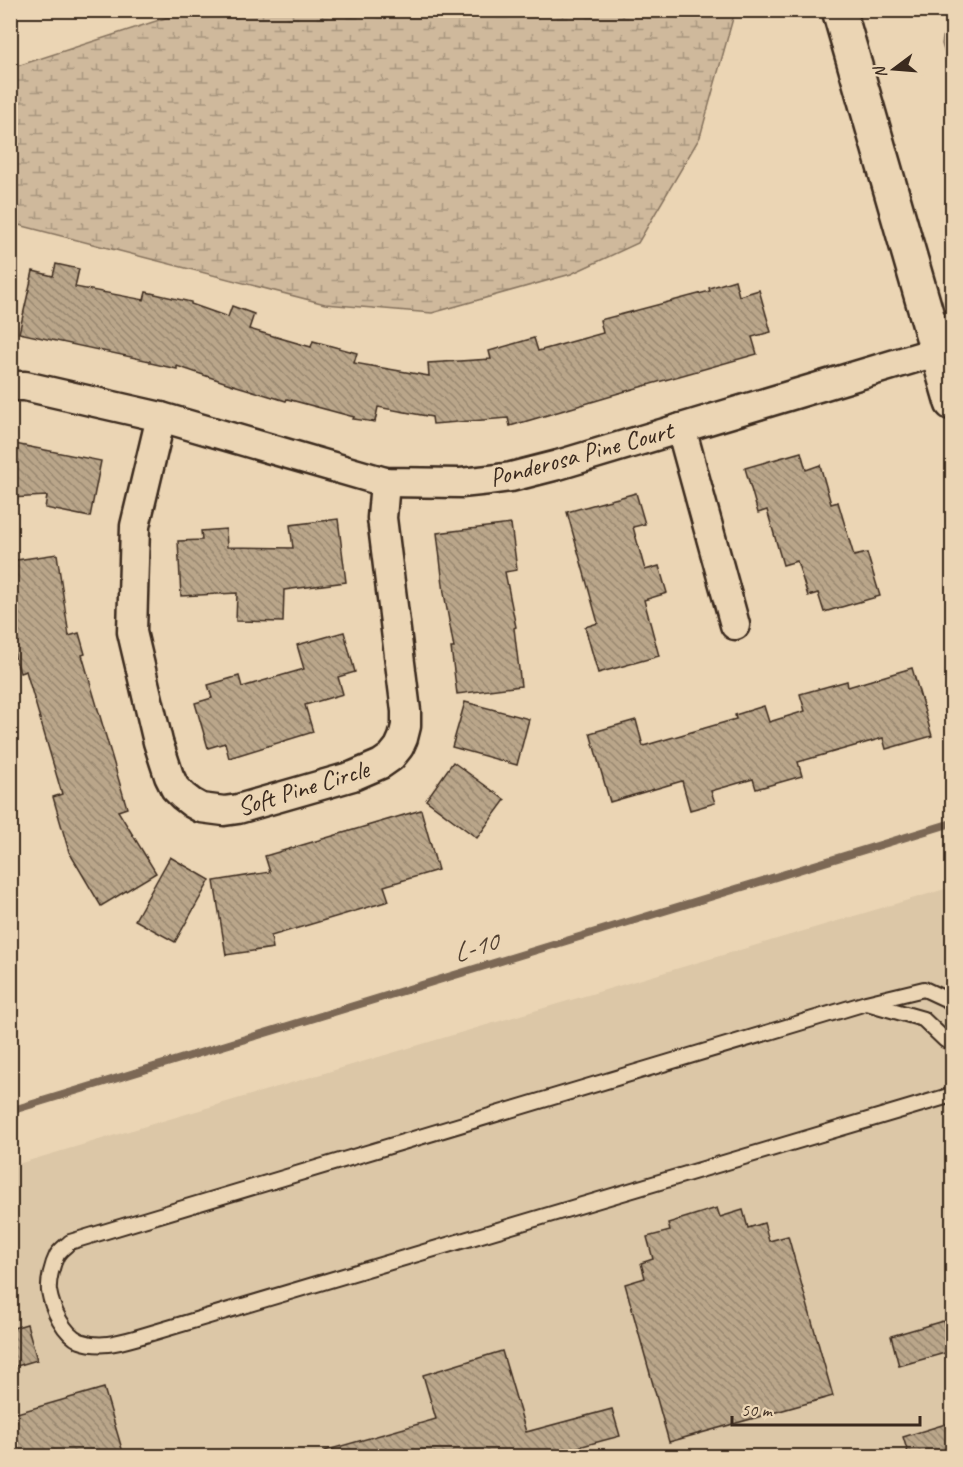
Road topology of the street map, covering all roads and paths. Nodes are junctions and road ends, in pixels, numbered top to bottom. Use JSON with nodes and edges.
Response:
{"nodes":[{"id":1,"x":839,"y":10,"type":"edge"},
{"id":2,"x":945,"y":349,"type":"edge"},
{"id":3,"x":10,"y":386,"type":"edge"},
{"id":4,"x":952,"y":403,"type":"edge"},
{"id":5,"x":161,"y":417,"type":"junction"},
{"id":6,"x":681,"y":428,"type":"junction"},
{"id":7,"x":385,"y":482,"type":"junction"},
{"id":8,"x":735,"y":625,"type":"dead end"},
{"id":9,"x":952,"y":1002,"type":"edge"},
{"id":10,"x":866,"y":1003,"type":"junction"},
{"id":11,"x":952,"y":1043,"type":"edge"},
{"id":12,"x":952,"y":1095,"type":"edge"}],
"edges":[{"from":1,"to":2,"type":"street"},
{"from":2,"to":4,"type":"street"},
{"from":2,"to":6,"type":"street","name":"Ponderosa Pine Court"},
{"from":3,"to":5,"type":"street","name":"Ponderosa Pine Court"},
{"from":5,"to":7,"type":"street","name":"Ponderosa Pine Court"},
{"from":5,"to":7,"type":"street","name":"Soft Pine Circle"},
{"from":6,"to":7,"type":"street","name":"Ponderosa Pine Court"},
{"from":6,"to":8,"type":"street"},
{"from":9,"to":10,"type":"lane"},
{"from":10,"to":11,"type":"lane"},
{"from":10,"to":12,"type":"lane"}]}
